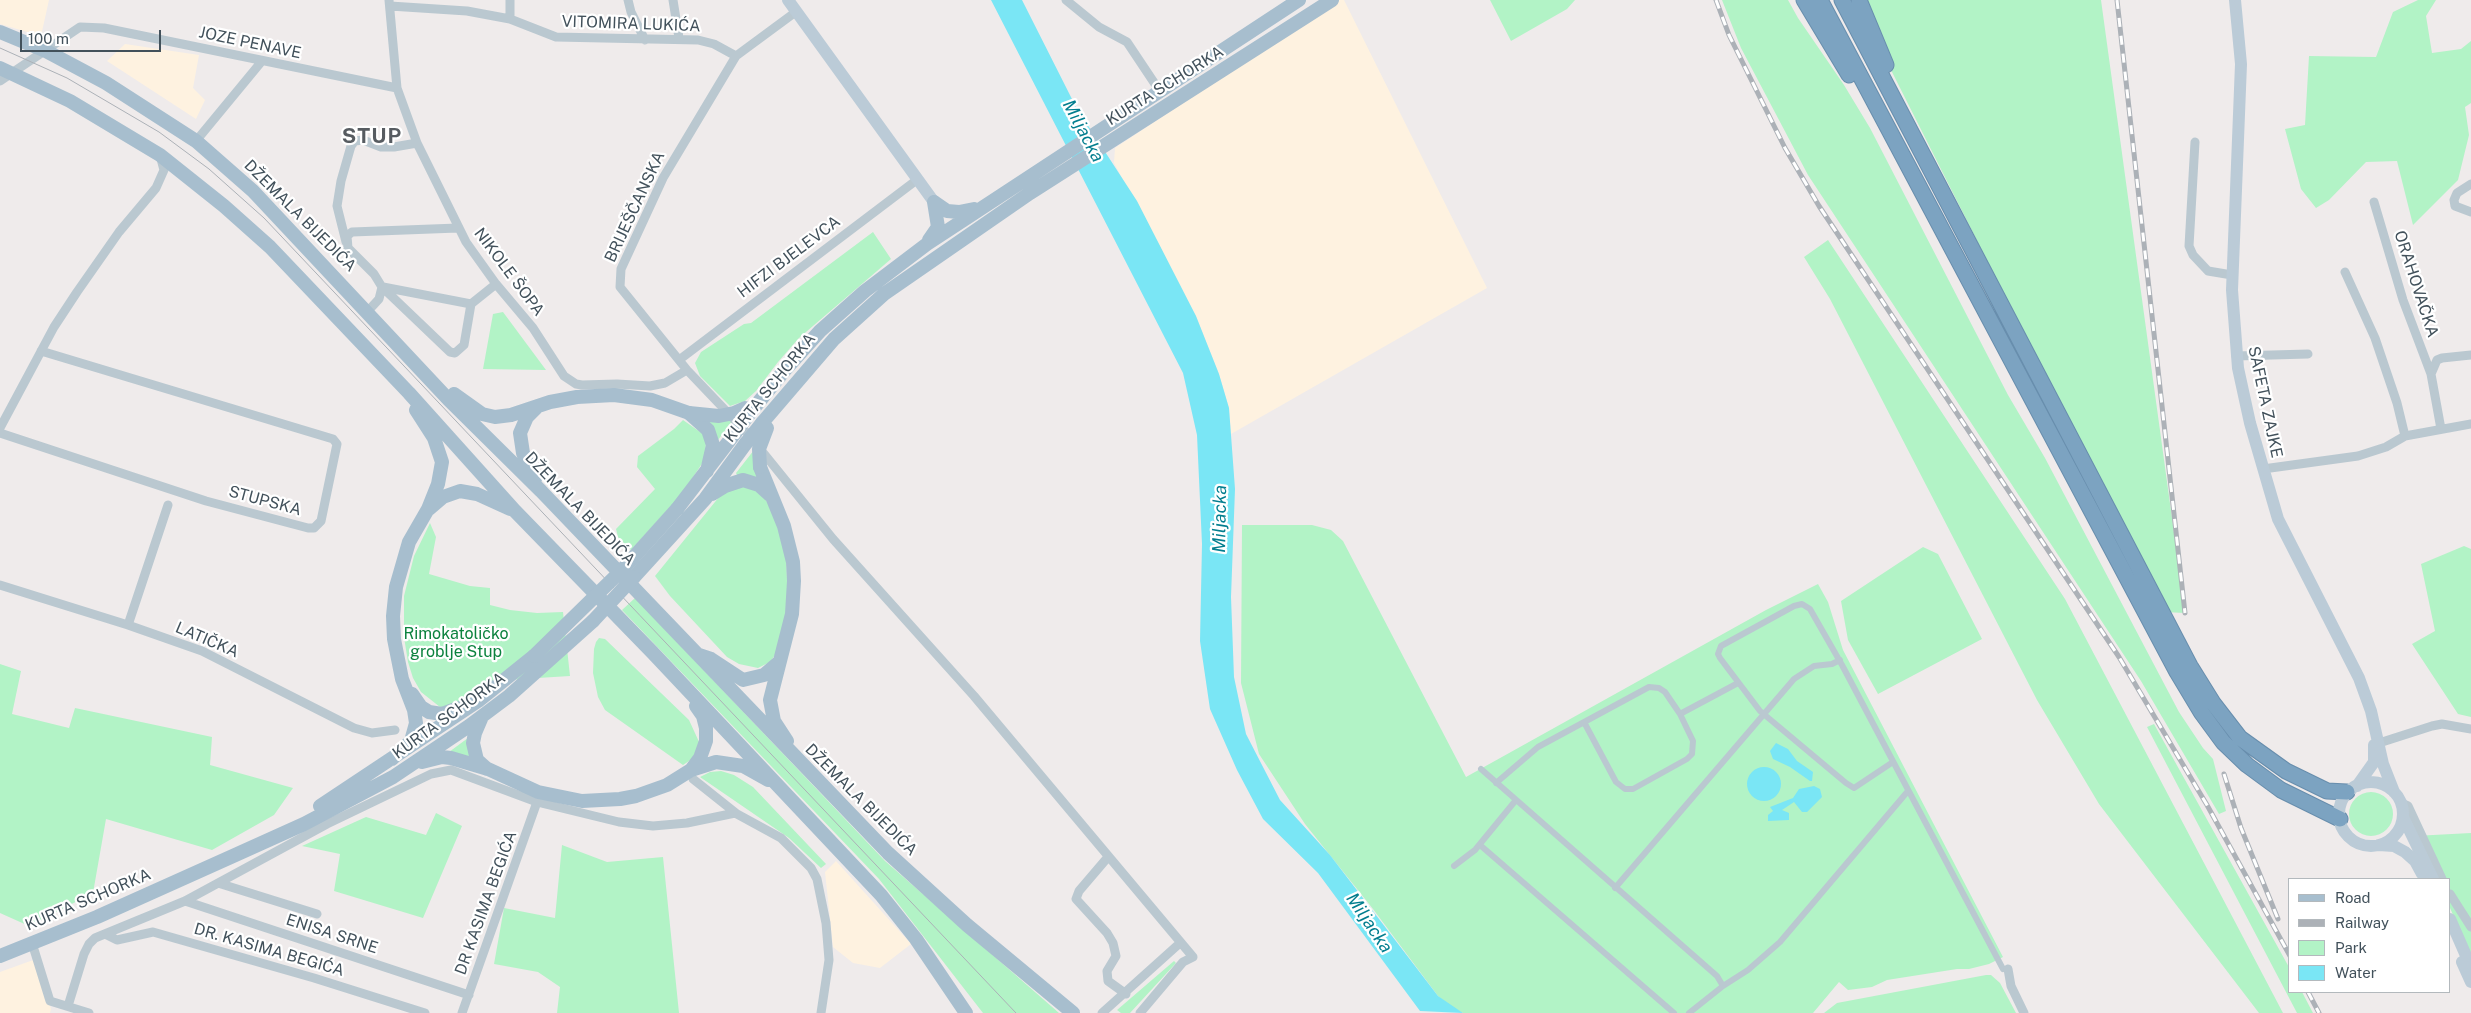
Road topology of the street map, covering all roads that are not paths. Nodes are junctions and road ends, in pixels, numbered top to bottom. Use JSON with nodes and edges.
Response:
{"nodes":[{"id":1,"x":510,"y":0,"type":"edge"},
{"id":2,"x":628,"y":0,"type":"edge"},
{"id":3,"x":673,"y":0,"type":"edge"},
{"id":4,"x":788,"y":0,"type":"edge"},
{"id":5,"x":1066,"y":0,"type":"edge"},
{"id":6,"x":1299,"y":0,"type":"edge"},
{"id":7,"x":1332,"y":0,"type":"edge"},
{"id":8,"x":1804,"y":0,"type":"edge"},
{"id":9,"x":1859,"y":0,"type":"edge"},
{"id":10,"x":2235,"y":0,"type":"edge"},
{"id":11,"x":1842,"y":2,"type":"edge"},
{"id":12,"x":390,"y":3,"type":"edge"},
{"id":13,"x":1823,"y":6,"type":"edge"},
{"id":14,"x":797,"y":11,"type":"junction"},
{"id":15,"x":510,"y":19,"type":"junction"},
{"id":16,"x":0,"y":32,"type":"edge"},
{"id":17,"x":679,"y":38,"type":"junction"},
{"id":18,"x":645,"y":40,"type":"junction"},
{"id":19,"x":46,"y":51,"type":"junction"},
{"id":20,"x":736,"y":56,"type":"junction"},
{"id":21,"x":262,"y":62,"type":"junction"},
{"id":22,"x":4,"y":74,"type":"edge"},
{"id":23,"x":397,"y":88,"type":"junction"},
{"id":24,"x":1159,"y":90,"type":"junction"},
{"id":25,"x":196,"y":141,"type":"junction"},
{"id":26,"x":2195,"y":142,"type":"dead end"},
{"id":27,"x":417,"y":143,"type":"junction"},
{"id":28,"x":160,"y":155,"type":"junction"},
{"id":29,"x":918,"y":179,"type":"junction"},
{"id":30,"x":2471,"y":184,"type":"edge"},
{"id":31,"x":934,"y":202,"type":"junction"},
{"id":32,"x":2374,"y":202,"type":"dead end"},
{"id":33,"x":980,"y":208,"type":"junction"},
{"id":34,"x":2471,"y":212,"type":"edge"},
{"id":35,"x":458,"y":228,"type":"junction"},
{"id":36,"x":346,"y":242,"type":"junction"},
{"id":37,"x":927,"y":244,"type":"junction"},
{"id":38,"x":2345,"y":272,"type":"dead end"},
{"id":39,"x":2232,"y":275,"type":"junction"},
{"id":40,"x":496,"y":284,"type":"junction"},
{"id":41,"x":382,"y":287,"type":"junction"},
{"id":42,"x":1972,"y":288,"type":"junction"},
{"id":43,"x":471,"y":304,"type":"junction"},
{"id":44,"x":368,"y":311,"type":"junction"},
{"id":45,"x":41,"y":351,"type":"junction"},
{"id":46,"x":2308,"y":354,"type":"dead end"},
{"id":47,"x":2471,"y":355,"type":"edge"},
{"id":48,"x":2236,"y":356,"type":"junction"},
{"id":49,"x":679,"y":360,"type":"junction"},
{"id":50,"x":421,"y":370,"type":"junction"},
{"id":51,"x":687,"y":370,"type":"junction"},
{"id":52,"x":2431,"y":374,"type":"junction"},
{"id":53,"x":2047,"y":391,"type":"junction"},
{"id":54,"x":409,"y":393,"type":"junction"},
{"id":55,"x":536,"y":408,"type":"junction"},
{"id":56,"x":747,"y":411,"type":"junction"},
{"id":57,"x":689,"y":413,"type":"junction"},
{"id":58,"x":2471,"y":424,"type":"edge"},
{"id":59,"x":765,"y":426,"type":"junction"},
{"id":60,"x":0,"y":428,"type":"edge"},
{"id":61,"x":2441,"y":429,"type":"junction"},
{"id":62,"x":0,"y":433,"type":"edge"},
{"id":63,"x":2405,"y":436,"type":"junction"},
{"id":64,"x":2263,"y":469,"type":"junction"},
{"id":65,"x":707,"y":471,"type":"junction"},
{"id":66,"x":541,"y":491,"type":"junction"},
{"id":67,"x":772,"y":497,"type":"junction"},
{"id":68,"x":705,"y":498,"type":"junction"},
{"id":69,"x":168,"y":505,"type":"dead end"},
{"id":70,"x":428,"y":509,"type":"junction"},
{"id":71,"x":516,"y":511,"type":"junction"},
{"id":72,"x":683,"y":514,"type":"junction"},
{"id":73,"x":0,"y":585,"type":"edge"},
{"id":74,"x":128,"y":625,"type":"junction"},
{"id":75,"x":696,"y":655,"type":"junction"},
{"id":76,"x":1840,"y":660,"type":"junction"},
{"id":77,"x":778,"y":663,"type":"junction"},
{"id":78,"x":666,"y":666,"type":"junction"},
{"id":79,"x":402,"y":679,"type":"junction"},
{"id":80,"x":1738,"y":683,"type":"junction"},
{"id":81,"x":478,"y":701,"type":"junction"},
{"id":82,"x":1680,"y":714,"type":"junction"},
{"id":83,"x":1763,"y":714,"type":"junction"},
{"id":84,"x":483,"y":716,"type":"junction"},
{"id":85,"x":1584,"y":722,"type":"junction"},
{"id":86,"x":2374,"y":727,"type":"junction"},
{"id":87,"x":2471,"y":729,"type":"edge"},
{"id":88,"x":396,"y":730,"type":"dead end"},
{"id":89,"x":2379,"y":744,"type":"junction"},
{"id":90,"x":794,"y":758,"type":"junction"},
{"id":91,"x":392,"y":759,"type":"junction"},
{"id":92,"x":1893,"y":762,"type":"junction"},
{"id":93,"x":414,"y":764,"type":"junction"},
{"id":94,"x":488,"y":769,"type":"junction"},
{"id":95,"x":1481,"y":769,"type":"dead end"},
{"id":96,"x":692,"y":775,"type":"junction"},
{"id":97,"x":1496,"y":783,"type":"junction"},
{"id":98,"x":778,"y":784,"type":"junction"},
{"id":99,"x":2352,"y":789,"type":"junction"},
{"id":100,"x":1908,"y":791,"type":"junction"},
{"id":101,"x":538,"y":797,"type":"junction"},
{"id":102,"x":2398,"y":798,"type":"junction"},
{"id":103,"x":1516,"y":800,"type":"junction"},
{"id":104,"x":735,"y":813,"type":"junction"},
{"id":105,"x":2403,"y":817,"type":"junction"},
{"id":106,"x":2340,"y":819,"type":"junction"},
{"id":107,"x":272,"y":837,"type":"junction"},
{"id":108,"x":1480,"y":845,"type":"junction"},
{"id":109,"x":2379,"y":845,"type":"junction"},
{"id":110,"x":233,"y":856,"type":"junction"},
{"id":111,"x":1108,"y":857,"type":"junction"},
{"id":112,"x":1454,"y":866,"type":"dead end"},
{"id":113,"x":240,"y":871,"type":"junction"},
{"id":114,"x":2424,"y":878,"type":"edge"},
{"id":115,"x":2433,"y":878,"type":"edge"},
{"id":116,"x":2442,"y":878,"type":"edge"},
{"id":117,"x":218,"y":883,"type":"junction"},
{"id":118,"x":1615,"y":888,"type":"junction"},
{"id":119,"x":2451,"y":896,"type":"edge"},
{"id":120,"x":185,"y":901,"type":"junction"},
{"id":121,"x":317,"y":914,"type":"dead end"},
{"id":122,"x":97,"y":917,"type":"junction"},
{"id":123,"x":2451,"y":921,"type":"edge"},
{"id":124,"x":2471,"y":928,"type":"edge"},
{"id":125,"x":104,"y":934,"type":"junction"},
{"id":126,"x":2451,"y":936,"type":"edge"},
{"id":127,"x":32,"y":943,"type":"junction"},
{"id":128,"x":1180,"y":943,"type":"junction"},
{"id":129,"x":0,"y":956,"type":"edge"},
{"id":130,"x":2470,"y":960,"type":"edge"},
{"id":131,"x":2006,"y":969,"type":"joint"},
{"id":132,"x":2471,"y":982,"type":"edge"},
{"id":133,"x":1723,"y":986,"type":"junction"},
{"id":134,"x":1126,"y":994,"type":"junction"},
{"id":135,"x":469,"y":995,"type":"junction"},
{"id":136,"x":68,"y":1006,"type":"junction"},
{"id":137,"x":89,"y":1013,"type":"edge"},
{"id":138,"x":425,"y":1013,"type":"edge"},
{"id":139,"x":462,"y":1013,"type":"edge"},
{"id":140,"x":821,"y":1013,"type":"edge"},
{"id":141,"x":966,"y":1013,"type":"edge"},
{"id":142,"x":1073,"y":1013,"type":"edge"},
{"id":143,"x":1102,"y":1013,"type":"edge"},
{"id":144,"x":1140,"y":1013,"type":"edge"},
{"id":145,"x":1674,"y":1013,"type":"edge"},
{"id":146,"x":1689,"y":1013,"type":"edge"},
{"id":147,"x":2024,"y":1013,"type":"edge"}],
"edges":[{"from":1,"to":15,"type":"street"},
{"from":2,"to":18,"type":"street"},
{"from":3,"to":17,"type":"street"},
{"from":4,"to":14,"type":"main road"},
{"from":5,"to":24,"type":"street"},
{"from":6,"to":24,"type":"main road","name":"KURTA SCHORKA"},
{"from":7,"to":59,"type":"main road","name":"KURTA SCHORKA"},
{"from":8,"to":42,"type":"highway"},
{"from":9,"to":53,"type":"highway"},
{"from":10,"to":39,"type":"main road","name":"SAFETA ZAJKE"},
{"from":11,"to":53,"type":"highway"},
{"from":12,"to":15,"type":"street","name":"VITOMIRA LUKIĆA"},
{"from":12,"to":23,"type":"street","name":"NIKOLE ŠOPA"},
{"from":13,"to":42,"type":"highway"},
{"from":14,"to":20,"type":"street"},
{"from":14,"to":29,"type":"main road"},
{"from":15,"to":18,"type":"street","name":"VITOMIRA LUKIĆA"},
{"from":16,"to":19,"type":"main road","name":"DŽEMALA BIJEDIĆA"},
{"from":17,"to":18,"type":"street","name":"VITOMIRA LUKIĆA"},
{"from":17,"to":20,"type":"street","name":"VITOMIRA LUKIĆA"},
{"from":19,"to":21,"type":"street","name":"JOZE PENAVE"},
{"from":19,"to":22,"type":"street"},
{"from":19,"to":25,"type":"main road","name":"DŽEMALA BIJEDIĆA"},
{"from":20,"to":49,"type":"street","name":"BRIJEŠČANSKA"},
{"from":21,"to":23,"type":"street","name":"JOZE PENAVE"},
{"from":21,"to":25,"type":"street"},
{"from":22,"to":28,"type":"main road"},
{"from":23,"to":27,"type":"street","name":"NIKOLE ŠOPA"},
{"from":24,"to":33,"type":"main road","name":"KURTA SCHORKA"},
{"from":25,"to":44,"type":"main road","name":"DŽEMALA BIJEDIĆA"},
{"from":26,"to":39,"type":"street"},
{"from":27,"to":35,"type":"street","name":"NIKOLE ŠOPA"},
{"from":27,"to":36,"type":"street"},
{"from":28,"to":45,"type":"street"},
{"from":28,"to":54,"type":"main road"},
{"from":29,"to":31,"type":"main road"},
{"from":29,"to":49,"type":"street","name":"HIFZI BJELEVCA"},
{"from":30,"to":34,"type":"street"},
{"from":31,"to":33,"type":"main road"},
{"from":31,"to":37,"type":"main road"},
{"from":32,"to":52,"type":"street","name":"ORAHOVAČKA"},
{"from":33,"to":37,"type":"main road","name":"KURTA SCHORKA"},
{"from":35,"to":36,"type":"street"},
{"from":35,"to":40,"type":"street","name":"NIKOLE ŠOPA"},
{"from":36,"to":41,"type":"street"},
{"from":37,"to":56,"type":"main road","name":"KURTA SCHORKA"},
{"from":38,"to":63,"type":"street"},
{"from":39,"to":48,"type":"main road","name":"SAFETA ZAJKE"},
{"from":40,"to":43,"type":"street"},
{"from":40,"to":51,"type":"street","name":"NIKOLE ŠOPA"},
{"from":41,"to":43,"type":"street"},
{"from":41,"to":43,"type":"street"},
{"from":41,"to":44,"type":"street"},
{"from":42,"to":106,"type":"highway"},
{"from":44,"to":50,"type":"main road","name":"DŽEMALA BIJEDIĆA"},
{"from":45,"to":60,"type":"street"},
{"from":45,"to":62,"type":"street","name":"STUPSKA"},
{"from":46,"to":48,"type":"street"},
{"from":47,"to":52,"type":"street","name":"ORAHOVAČKA"},
{"from":48,"to":64,"type":"main road","name":"SAFETA ZAJKE"},
{"from":49,"to":51,"type":"street","name":"BRIJEŠČANSKA"},
{"from":50,"to":55,"type":"main road"},
{"from":50,"to":66,"type":"main road","name":"DŽEMALA BIJEDIĆA"},
{"from":51,"to":111,"type":"street","name":"BRIJEŠČANSKA"},
{"from":52,"to":61,"type":"street","name":"ORAHOVAČKA"},
{"from":53,"to":99,"type":"highway"},
{"from":54,"to":70,"type":"main road"},
{"from":54,"to":71,"type":"main road"},
{"from":55,"to":57,"type":"main road"},
{"from":55,"to":66,"type":"main road"},
{"from":56,"to":57,"type":"main road","bridge":true},
{"from":56,"to":65,"type":"main road","name":"KURTA SCHORKA","bridge":true},
{"from":57,"to":65,"type":"main road"},
{"from":58,"to":61,"type":"street"},
{"from":59,"to":67,"type":"main road","bridge":true},
{"from":59,"to":68,"type":"main road","name":"KURTA SCHORKA","bridge":true},
{"from":61,"to":63,"type":"street"},
{"from":63,"to":64,"type":"street"},
{"from":64,"to":86,"type":"main road","name":"SAFETA ZAJKE"},
{"from":65,"to":72,"type":"main road","name":"KURTA SCHORKA"},
{"from":66,"to":75,"type":"main road","name":"DŽEMALA BIJEDIĆA"},
{"from":67,"to":68,"type":"main road"},
{"from":67,"to":77,"type":"main road"},
{"from":68,"to":72,"type":"main road","name":"KURTA SCHORKA"},
{"from":69,"to":74,"type":"street"},
{"from":70,"to":71,"type":"main road"},
{"from":70,"to":79,"type":"main road"},
{"from":71,"to":78,"type":"main road"},
{"from":72,"to":81,"type":"main road","name":"KURTA SCHORKA","bridge":true},
{"from":72,"to":84,"type":"main road","name":"KURTA SCHORKA","bridge":true},
{"from":73,"to":74,"type":"street","name":"LATIČKA"},
{"from":74,"to":88,"type":"street","name":"LATIČKA"},
{"from":75,"to":77,"type":"main road"},
{"from":75,"to":90,"type":"main road","name":"DŽEMALA BIJEDIĆA"},
{"from":76,"to":80,"type":"street"},
{"from":76,"to":83,"type":"street"},
{"from":76,"to":92,"type":"street"},
{"from":77,"to":90,"type":"main road"},
{"from":78,"to":96,"type":"main road"},
{"from":78,"to":98,"type":"main road"},
{"from":79,"to":81,"type":"main road"},
{"from":79,"to":91,"type":"main road"},
{"from":80,"to":82,"type":"street"},
{"from":80,"to":83,"type":"street"},
{"from":81,"to":91,"type":"main road","name":"KURTA SCHORKA"},
{"from":82,"to":85,"type":"street"},
{"from":82,"to":85,"type":"street"},
{"from":83,"to":92,"type":"street"},
{"from":83,"to":118,"type":"street"},
{"from":84,"to":93,"type":"main road","name":"KURTA SCHORKA"},
{"from":84,"to":94,"type":"main road"},
{"from":85,"to":97,"type":"street"},
{"from":86,"to":89,"type":"main road","name":"SAFETA ZAJKE"},
{"from":86,"to":99,"type":"main road","name":"SAFETA ZAJKE"},
{"from":87,"to":89,"type":"street"},
{"from":89,"to":102,"type":"main road","name":"SAFETA ZAJKE"},
{"from":90,"to":142,"type":"main road","name":"DŽEMALA BIJEDIĆA"},
{"from":91,"to":107,"type":"main road","name":"KURTA SCHORKA"},
{"from":92,"to":100,"type":"street"},
{"from":93,"to":94,"type":"main road"},
{"from":93,"to":107,"type":"main road","name":"KURTA SCHORKA"},
{"from":94,"to":101,"type":"main road"},
{"from":95,"to":97,"type":"street"},
{"from":96,"to":98,"type":"main road"},
{"from":96,"to":101,"type":"main road"},
{"from":96,"to":104,"type":"street"},
{"from":97,"to":103,"type":"street"},
{"from":98,"to":141,"type":"main road"},
{"from":99,"to":102,"type":"main road"},
{"from":99,"to":106,"type":"main road","name":"SAFETA ZAJKE"},
{"from":100,"to":131,"type":"street"},
{"from":100,"to":133,"type":"street"},
{"from":101,"to":104,"type":"street"},
{"from":101,"to":113,"type":"street"},
{"from":101,"to":135,"type":"street","name":"DR KASIMA BEGIĆA"},
{"from":102,"to":105,"type":"main road","name":"SAFETA ZAJKE"},
{"from":102,"to":116,"type":"street"},
{"from":103,"to":108,"type":"street"},
{"from":103,"to":118,"type":"street"},
{"from":104,"to":140,"type":"street"},
{"from":105,"to":109,"type":"main road"},
{"from":105,"to":115,"type":"main road","name":"SAFETA ZAJKE"},
{"from":106,"to":109,"type":"main road"},
{"from":107,"to":110,"type":"main road","name":"KURTA SCHORKA"},
{"from":108,"to":112,"type":"street"},
{"from":108,"to":145,"type":"street"},
{"from":109,"to":114,"type":"main road"},
{"from":110,"to":113,"type":"street"},
{"from":110,"to":122,"type":"main road","name":"KURTA SCHORKA"},
{"from":111,"to":128,"type":"street"},
{"from":111,"to":134,"type":"street"},
{"from":113,"to":117,"type":"street"},
{"from":117,"to":120,"type":"street"},
{"from":117,"to":121,"type":"street","name":"ENISA SRNE"},
{"from":118,"to":133,"type":"street"},
{"from":119,"to":124,"type":"street"},
{"from":120,"to":125,"type":"street"},
{"from":120,"to":135,"type":"street","name":"ENISA SRNE"},
{"from":122,"to":125,"type":"street"},
{"from":122,"to":127,"type":"main road","name":"KURTA SCHORKA"},
{"from":123,"to":130,"type":"main road"},
{"from":125,"to":136,"type":"street"},
{"from":125,"to":138,"type":"street","name":"DR. KASIMA BEGIĆA"},
{"from":126,"to":132,"type":"main road"},
{"from":127,"to":129,"type":"main road","name":"KURTA SCHORKA"},
{"from":127,"to":136,"type":"street"},
{"from":128,"to":134,"type":"street"},
{"from":128,"to":144,"type":"street"},
{"from":131,"to":147,"type":"street"},
{"from":133,"to":146,"type":"street"},
{"from":134,"to":143,"type":"street"},
{"from":135,"to":139,"type":"street","name":"DR KASIMA BEGIĆA"},
{"from":136,"to":137,"type":"street"}]}
